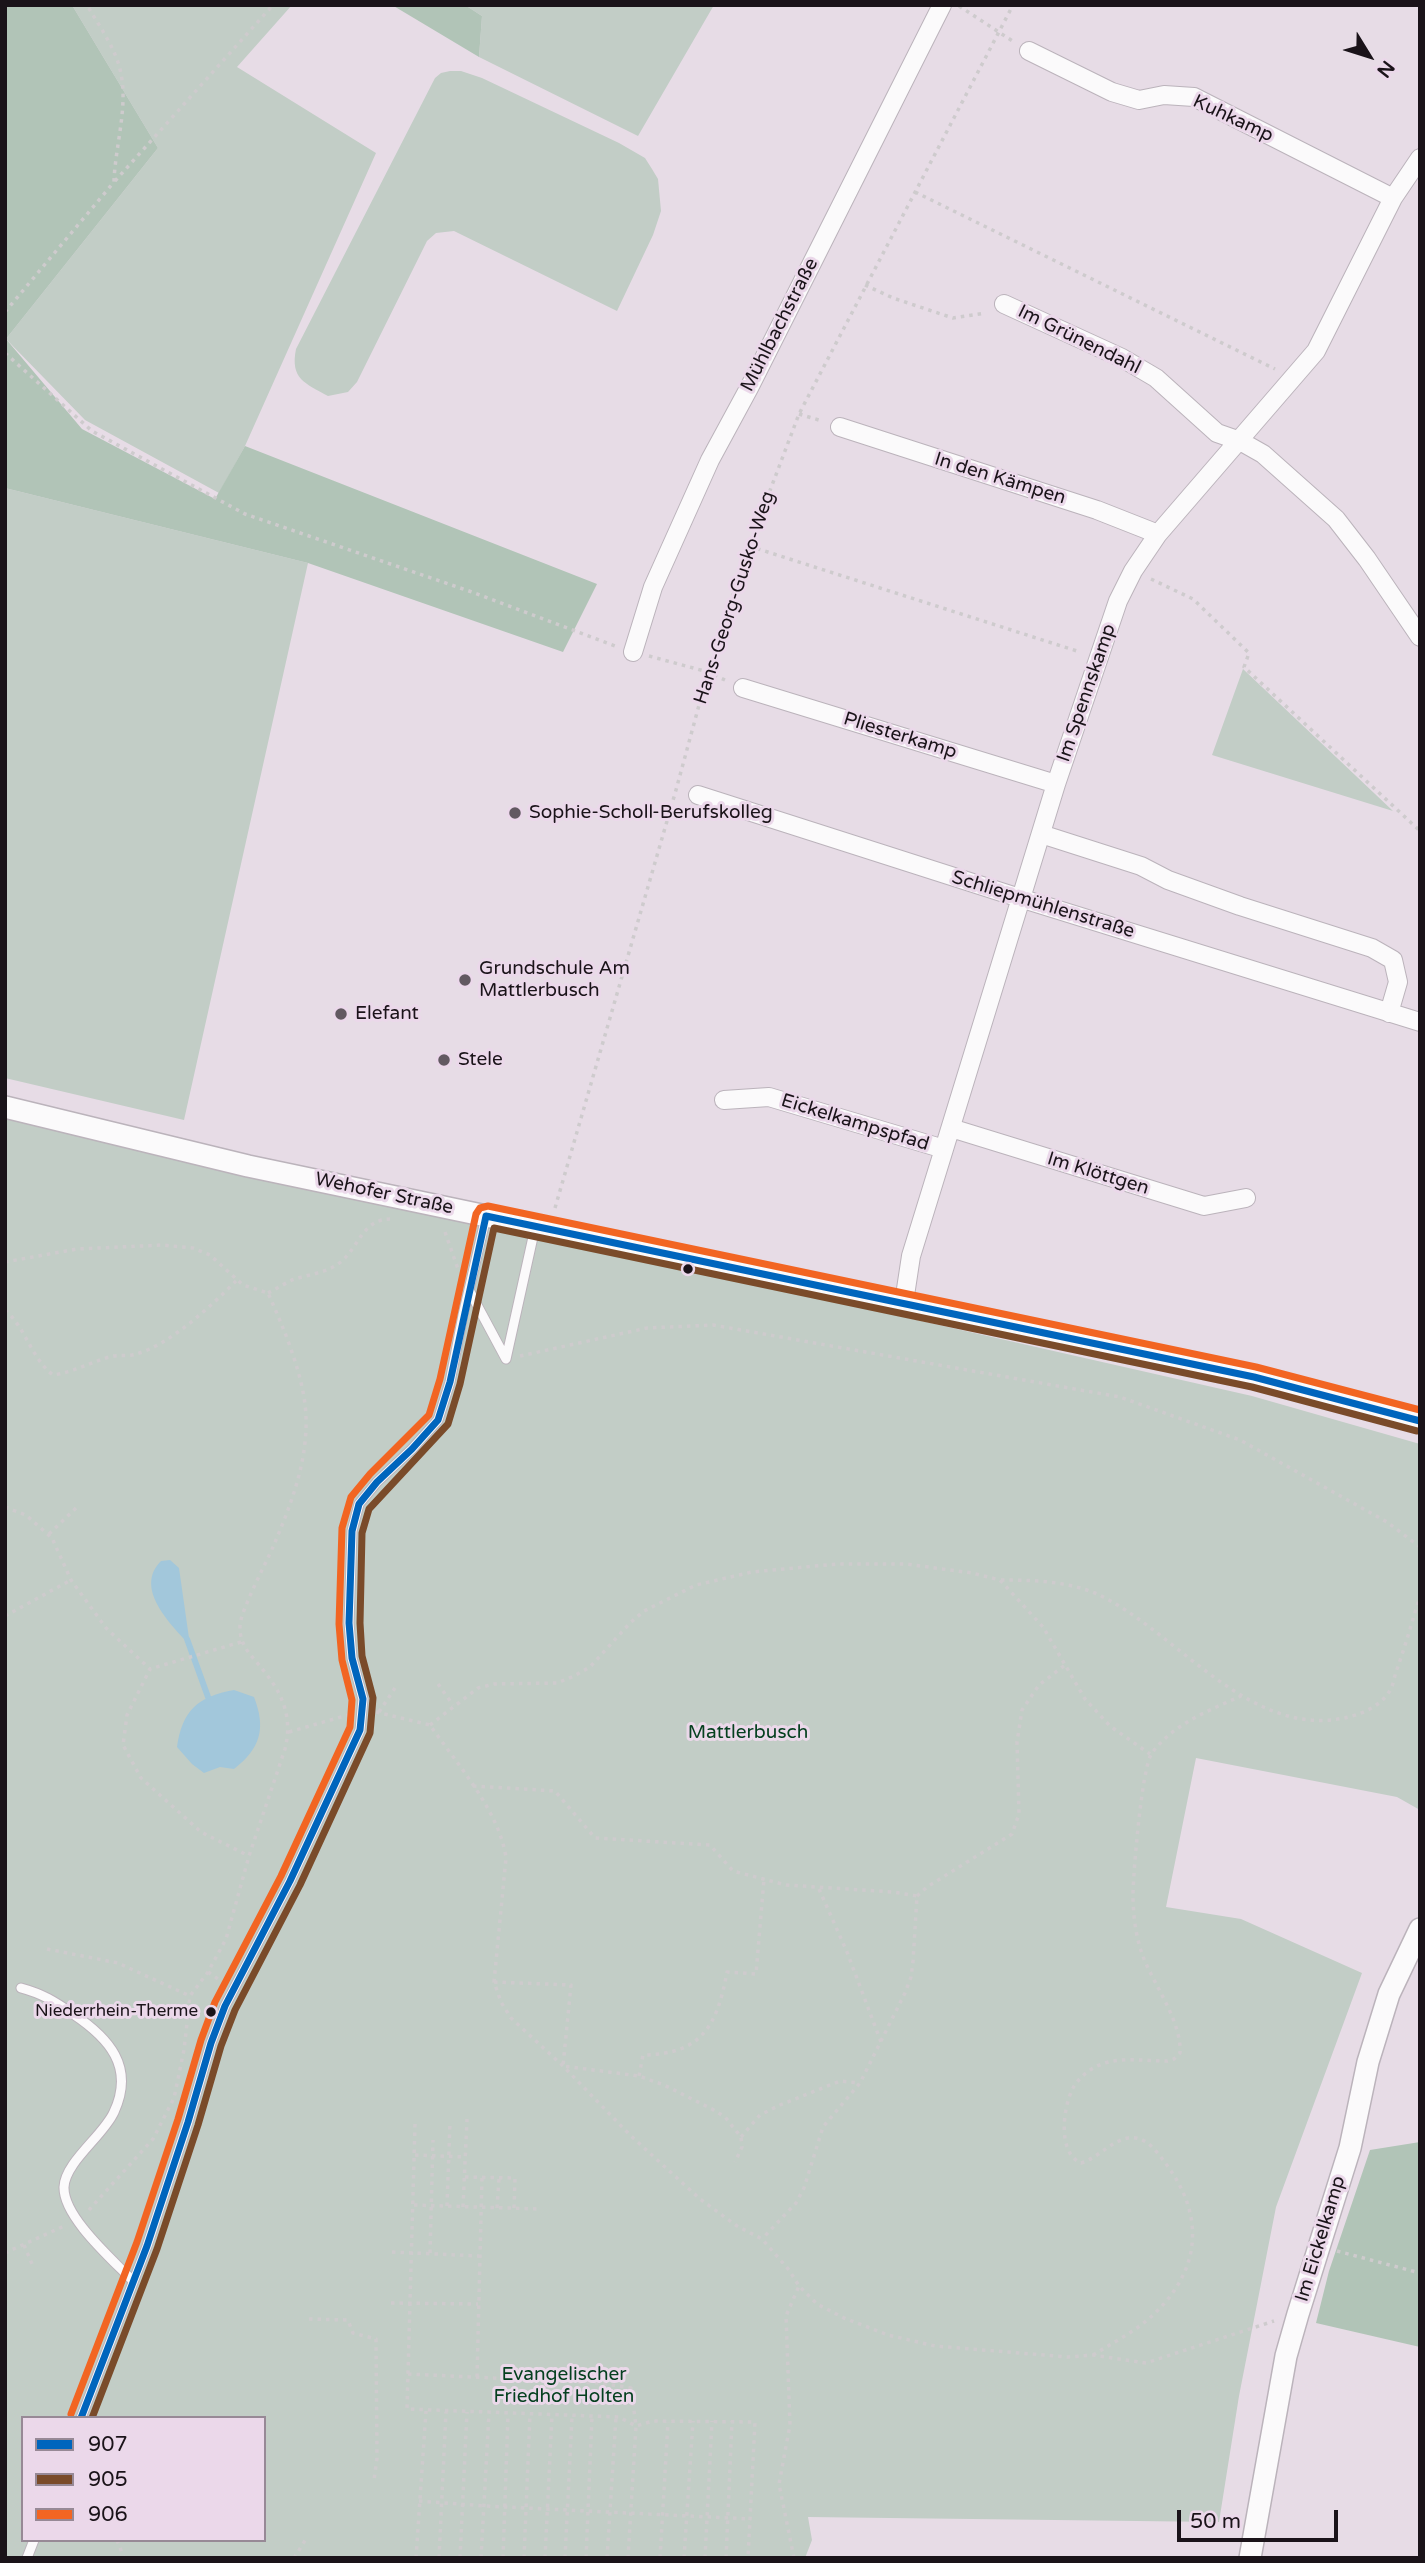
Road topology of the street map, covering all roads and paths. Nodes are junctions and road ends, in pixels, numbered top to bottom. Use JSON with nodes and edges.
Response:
{"nodes":[{"id":1,"x":87,"y":5,"type":"edge"},
{"id":2,"x":273,"y":5,"type":"edge"},
{"id":3,"x":942,"y":5,"type":"edge"},
{"id":4,"x":957,"y":5,"type":"edge"},
{"id":5,"x":1013,"y":5,"type":"edge"},
{"id":6,"x":999,"y":32,"type":"junction"},
{"id":7,"x":1028,"y":51,"type":"joint"},
{"id":8,"x":1419,"y":161,"type":"edge"},
{"id":9,"x":114,"y":182,"type":"junction"},
{"id":10,"x":915,"y":191,"type":"junction"},
{"id":11,"x":1393,"y":198,"type":"junction"},
{"id":12,"x":866,"y":285,"type":"junction"},
{"id":13,"x":1010,"y":306,"type":"joint"},
{"id":14,"x":5,"y":312,"type":"edge"},
{"id":15,"x":5,"y":353,"type":"edge"},
{"id":16,"x":1293,"y":378,"type":"junction"},
{"id":17,"x":799,"y":414,"type":"junction"},
{"id":18,"x":840,"y":427,"type":"joint"},
{"id":19,"x":1240,"y":441,"type":"junction"},
{"id":20,"x":1158,"y":534,"type":"junction"},
{"id":21,"x":749,"y":546,"type":"junction"},
{"id":22,"x":1133,"y":571,"type":"junction"},
{"id":23,"x":1420,"y":638,"type":"edge"},
{"id":24,"x":634,"y":652,"type":"junction"},
{"id":25,"x":1098,"y":657,"type":"junction"},
{"id":26,"x":708,"y":672,"type":"junction"},
{"id":27,"x":743,"y":688,"type":"dead end"},
{"id":28,"x":1056,"y":784,"type":"junction"},
{"id":29,"x":698,"y":795,"type":"dead end"},
{"id":30,"x":1420,"y":831,"type":"edge"},
{"id":31,"x":1041,"y":834,"type":"junction"},
{"id":32,"x":1023,"y":899,"type":"junction"},
{"id":33,"x":1389,"y":1013,"type":"junction"},
{"id":34,"x":1420,"y":1022,"type":"edge"},
{"id":35,"x":724,"y":1100,"type":"dead end"},
{"id":36,"x":5,"y":1107,"type":"edge"},
{"id":37,"x":951,"y":1128,"type":"junction"},
{"id":38,"x":944,"y":1149,"type":"junction"},
{"id":39,"x":1246,"y":1198,"type":"dead end"},
{"id":40,"x":486,"y":1216,"type":"junction"},
{"id":41,"x":399,"y":1221,"type":"dead end"},
{"id":42,"x":542,"y":1227,"type":"junction"},
{"id":43,"x":433,"y":1228,"type":"dead end"},
{"id":44,"x":5,"y":1262,"type":"edge"},
{"id":45,"x":236,"y":1281,"type":"junction"},
{"id":46,"x":469,"y":1290,"type":"junction"},
{"id":47,"x":268,"y":1293,"type":"junction"},
{"id":48,"x":904,"y":1302,"type":"junction"},
{"id":49,"x":5,"y":1310,"type":"edge"},
{"id":50,"x":506,"y":1359,"type":"junction"},
{"id":51,"x":1420,"y":1421,"type":"edge"},
{"id":52,"x":5,"y":1507,"type":"edge"},
{"id":53,"x":77,"y":1507,"type":"dead end"},
{"id":54,"x":49,"y":1534,"type":"junction"},
{"id":55,"x":1420,"y":1547,"type":"edge"},
{"id":56,"x":71,"y":1580,"type":"junction"},
{"id":57,"x":1000,"y":1580,"type":"junction"},
{"id":58,"x":1420,"y":1596,"type":"edge"},
{"id":59,"x":5,"y":1616,"type":"edge"},
{"id":60,"x":241,"y":1642,"type":"junction"},
{"id":61,"x":1065,"y":1665,"type":"junction"},
{"id":62,"x":150,"y":1670,"type":"junction"},
{"id":63,"x":438,"y":1684,"type":"dead end"},
{"id":64,"x":396,"y":1688,"type":"dead end"},
{"id":65,"x":1241,"y":1696,"type":"junction"},
{"id":66,"x":453,"y":1706,"type":"junction"},
{"id":67,"x":363,"y":1712,"type":"junction"},
{"id":68,"x":379,"y":1712,"type":"junction"},
{"id":69,"x":430,"y":1725,"type":"junction"},
{"id":70,"x":289,"y":1731,"type":"junction"},
{"id":71,"x":1150,"y":1754,"type":"junction"},
{"id":72,"x":472,"y":1786,"type":"junction"},
{"id":73,"x":249,"y":1856,"type":"junction"},
{"id":74,"x":764,"y":1878,"type":"junction"},
{"id":75,"x":819,"y":1889,"type":"junction"},
{"id":76,"x":917,"y":1896,"type":"junction"},
{"id":77,"x":1420,"y":1929,"type":"edge"},
{"id":78,"x":47,"y":1949,"type":"dead end"},
{"id":79,"x":494,"y":1982,"type":"junction"},
{"id":80,"x":21,"y":1988,"type":"dead end"},
{"id":81,"x":190,"y":1996,"type":"junction"},
{"id":82,"x":881,"y":2042,"type":"junction"},
{"id":83,"x":563,"y":2066,"type":"junction"},
{"id":84,"x":639,"y":2076,"type":"junction"},
{"id":85,"x":860,"y":2083,"type":"junction"},
{"id":86,"x":467,"y":2119,"type":"dead end"},
{"id":87,"x":450,"y":2122,"type":"dead end"},
{"id":88,"x":415,"y":2124,"type":"dead end"},
{"id":89,"x":741,"y":2137,"type":"junction"},
{"id":90,"x":433,"y":2140,"type":"dead end"},
{"id":91,"x":415,"y":2155,"type":"junction"},
{"id":92,"x":432,"y":2157,"type":"junction"},
{"id":93,"x":449,"y":2157,"type":"junction"},
{"id":94,"x":466,"y":2157,"type":"junction"},
{"id":95,"x":735,"y":2162,"type":"dead end"},
{"id":96,"x":465,"y":2176,"type":"junction"},
{"id":97,"x":482,"y":2177,"type":"junction"},
{"id":98,"x":499,"y":2178,"type":"junction"},
{"id":99,"x":414,"y":2205,"type":"junction"},
{"id":100,"x":432,"y":2206,"type":"junction"},
{"id":101,"x":447,"y":2206,"type":"junction"},
{"id":102,"x":463,"y":2207,"type":"junction"},
{"id":103,"x":481,"y":2208,"type":"junction"},
{"id":104,"x":497,"y":2208,"type":"junction"},
{"id":105,"x":514,"y":2208,"type":"junction"},
{"id":106,"x":539,"y":2209,"type":"dead end"},
{"id":107,"x":77,"y":2220,"type":"junction"},
{"id":108,"x":762,"y":2239,"type":"junction"},
{"id":109,"x":24,"y":2245,"type":"junction"},
{"id":110,"x":1319,"y":2246,"type":"junction"},
{"id":111,"x":392,"y":2252,"type":"dead end"},
{"id":112,"x":5,"y":2253,"type":"edge"},
{"id":113,"x":411,"y":2253,"type":"junction"},
{"id":114,"x":430,"y":2253,"type":"junction"},
{"id":115,"x":479,"y":2256,"type":"junction"},
{"id":116,"x":32,"y":2264,"type":"dead end"},
{"id":117,"x":1420,"y":2273,"type":"edge"},
{"id":118,"x":133,"y":2281,"type":"junction"},
{"id":119,"x":799,"y":2286,"type":"junction"},
{"id":120,"x":391,"y":2303,"type":"dead end"},
{"id":121,"x":410,"y":2303,"type":"junction"},
{"id":122,"x":478,"y":2304,"type":"junction"},
{"id":123,"x":1298,"y":2314,"type":"junction"},
{"id":124,"x":309,"y":2319,"type":"dead end"},
{"id":125,"x":1093,"y":2355,"type":"junction"},
{"id":126,"x":408,"y":2374,"type":"junction"},
{"id":127,"x":477,"y":2377,"type":"junction"},
{"id":128,"x":426,"y":2411,"type":"junction"},
{"id":129,"x":446,"y":2412,"type":"junction"},
{"id":130,"x":467,"y":2412,"type":"junction"},
{"id":131,"x":489,"y":2413,"type":"junction"},
{"id":132,"x":508,"y":2414,"type":"junction"},
{"id":133,"x":530,"y":2414,"type":"junction"},
{"id":134,"x":552,"y":2415,"type":"junction"},
{"id":135,"x":82,"y":2416,"type":"edge"},
{"id":136,"x":572,"y":2416,"type":"junction"},
{"id":137,"x":592,"y":2416,"type":"junction"},
{"id":138,"x":616,"y":2417,"type":"junction"},
{"id":139,"x":668,"y":2421,"type":"junction"},
{"id":140,"x":693,"y":2421,"type":"junction"},
{"id":141,"x":712,"y":2421,"type":"junction"},
{"id":142,"x":732,"y":2421,"type":"junction"},
{"id":143,"x":636,"y":2426,"type":"junction"},
{"id":144,"x":374,"y":2480,"type":"dead end"},
{"id":145,"x":419,"y":2501,"type":"junction"},
{"id":146,"x":442,"y":2503,"type":"junction"},
{"id":147,"x":464,"y":2505,"type":"junction"},
{"id":148,"x":485,"y":2506,"type":"junction"},
{"id":149,"x":506,"y":2507,"type":"junction"},
{"id":150,"x":526,"y":2508,"type":"junction"},
{"id":151,"x":548,"y":2509,"type":"junction"},
{"id":152,"x":568,"y":2509,"type":"junction"},
{"id":153,"x":590,"y":2510,"type":"junction"},
{"id":154,"x":610,"y":2511,"type":"junction"},
{"id":155,"x":631,"y":2513,"type":"junction"},
{"id":156,"x":662,"y":2514,"type":"junction"},
{"id":157,"x":687,"y":2515,"type":"junction"},
{"id":158,"x":707,"y":2515,"type":"junction"},
{"id":159,"x":729,"y":2517,"type":"junction"},
{"id":160,"x":751,"y":2519,"type":"junction"},
{"id":161,"x":306,"y":2539,"type":"dead end"},
{"id":162,"x":294,"y":2558,"type":"edge"},
{"id":163,"x":416,"y":2558,"type":"edge"},
{"id":164,"x":439,"y":2558,"type":"edge"},
{"id":165,"x":460,"y":2558,"type":"edge"},
{"id":166,"x":481,"y":2558,"type":"edge"},
{"id":167,"x":503,"y":2558,"type":"edge"},
{"id":168,"x":524,"y":2558,"type":"edge"},
{"id":169,"x":545,"y":2558,"type":"edge"},
{"id":170,"x":565,"y":2558,"type":"edge"},
{"id":171,"x":586,"y":2558,"type":"edge"},
{"id":172,"x":607,"y":2558,"type":"edge"},
{"id":173,"x":628,"y":2558,"type":"edge"},
{"id":174,"x":660,"y":2558,"type":"edge"},
{"id":175,"x":684,"y":2558,"type":"edge"},
{"id":176,"x":705,"y":2558,"type":"edge"},
{"id":177,"x":726,"y":2558,"type":"edge"},
{"id":178,"x":748,"y":2558,"type":"edge"},
{"id":179,"x":794,"y":2558,"type":"edge"},
{"id":180,"x":1250,"y":2558,"type":"edge"}],
"edges":[{"from":1,"to":9,"type":"path"},
{"from":2,"to":9,"type":"path"},
{"from":3,"to":24,"type":"street","name":"Mühlbachstraße"},
{"from":4,"to":6,"type":"path"},
{"from":5,"to":6,"type":"path","name":"Hans-Georg-Gusko-Weg"},
{"from":6,"to":7,"type":"path"},
{"from":6,"to":10,"type":"path","name":"Hans-Georg-Gusko-Weg"},
{"from":7,"to":11,"type":"street","name":"Kuhkamp"},
{"from":8,"to":11,"type":"street","name":"Im Spennskamp"},
{"from":9,"to":14,"type":"path"},
{"from":10,"to":12,"type":"path","name":"Hans-Georg-Gusko-Weg"},
{"from":10,"to":16,"type":"path"},
{"from":11,"to":16,"type":"street","name":"Im Spennskamp"},
{"from":12,"to":13,"type":"path"},
{"from":12,"to":17,"type":"path","name":"Hans-Georg-Gusko-Weg"},
{"from":13,"to":19,"type":"street","name":"Im Grünendahl"},
{"from":15,"to":24,"type":"path"},
{"from":16,"to":19,"type":"street","name":"Im Spennskamp"},
{"from":17,"to":18,"type":"path"},
{"from":17,"to":21,"type":"path","name":"Hans-Georg-Gusko-Weg"},
{"from":18,"to":20,"type":"street","name":"In den Kämpen"},
{"from":19,"to":20,"type":"street","name":"Im Spennskamp"},
{"from":19,"to":23,"type":"street","name":"Im Grünendahl"},
{"from":20,"to":22,"type":"street","name":"Im Spennskamp"},
{"from":21,"to":25,"type":"path"},
{"from":21,"to":26,"type":"path","name":"Hans-Georg-Gusko-Weg"},
{"from":22,"to":25,"type":"street","name":"Im Spennskamp"},
{"from":22,"to":30,"type":"path"},
{"from":24,"to":26,"type":"path"},
{"from":25,"to":28,"type":"street","name":"Im Spennskamp"},
{"from":26,"to":42,"type":"path","name":"Hans-Georg-Gusko-Weg"},
{"from":27,"to":28,"type":"street","name":"Pliesterkamp"},
{"from":28,"to":31,"type":"street","name":"Im Spennskamp"},
{"from":29,"to":32,"type":"street","name":"Schliepmühlenstraße"},
{"from":31,"to":32,"type":"street","name":"Im Spennskamp"},
{"from":31,"to":33,"type":"street"},
{"from":32,"to":33,"type":"street","name":"Schliepmühlenstraße"},
{"from":32,"to":37,"type":"street","name":"Im Spennskamp"},
{"from":33,"to":34,"type":"street","name":"Schliepmühlenstraße"},
{"from":35,"to":38,"type":"street","name":"Eickelkampspfad"},
{"from":36,"to":40,"type":"street","name":"Wehofer Straße"},
{"from":37,"to":38,"type":"street","name":"Im Spennskamp"},
{"from":37,"to":39,"type":"street","name":"Im Klöttgen"},
{"from":38,"to":48,"type":"street","name":"Im Spennskamp"},
{"from":40,"to":42,"type":"street","name":"Wehofer Straße"},
{"from":40,"to":46,"type":"lane"},
{"from":41,"to":47,"type":"path"},
{"from":42,"to":48,"type":"street","name":"Wehofer Straße"},
{"from":42,"to":50,"type":"lane"},
{"from":43,"to":46,"type":"path"},
{"from":44,"to":45,"type":"path"},
{"from":45,"to":47,"type":"path"},
{"from":45,"to":49,"type":"path"},
{"from":46,"to":50,"type":"lane"},
{"from":46,"to":67,"type":"lane"},
{"from":47,"to":60,"type":"path"},
{"from":48,"to":51,"type":"street","name":"Wehofer Straße"},
{"from":50,"to":55,"type":"path"},
{"from":52,"to":54,"type":"path"},
{"from":53,"to":54,"type":"path"},
{"from":54,"to":56,"type":"path"},
{"from":56,"to":59,"type":"path"},
{"from":56,"to":62,"type":"path"},
{"from":57,"to":61,"type":"path"},
{"from":57,"to":65,"type":"path"},
{"from":57,"to":66,"type":"path"},
{"from":58,"to":65,"type":"path"},
{"from":60,"to":62,"type":"path"},
{"from":60,"to":70,"type":"path"},
{"from":61,"to":71,"type":"path"},
{"from":61,"to":76,"type":"path"},
{"from":62,"to":73,"type":"path"},
{"from":63,"to":66,"type":"path"},
{"from":64,"to":68,"type":"path"},
{"from":65,"to":71,"type":"path"},
{"from":66,"to":69,"type":"path"},
{"from":67,"to":68,"type":"path"},
{"from":67,"to":70,"type":"path"},
{"from":67,"to":118,"type":"lane"},
{"from":68,"to":69,"type":"path"},
{"from":69,"to":72,"type":"path"},
{"from":70,"to":73,"type":"path"},
{"from":71,"to":125,"type":"path"},
{"from":72,"to":74,"type":"path"},
{"from":72,"to":79,"type":"path"},
{"from":73,"to":81,"type":"path"},
{"from":74,"to":75,"type":"path"},
{"from":74,"to":84,"type":"path"},
{"from":75,"to":76,"type":"path"},
{"from":75,"to":82,"type":"path"},
{"from":76,"to":82,"type":"path"},
{"from":77,"to":110,"type":"street","name":"Im Eickelkamp"},
{"from":78,"to":81,"type":"path"},
{"from":79,"to":83,"type":"path"},
{"from":79,"to":83,"type":"path"},
{"from":80,"to":107,"type":"lane"},
{"from":81,"to":107,"type":"path"},
{"from":82,"to":85,"type":"path"},
{"from":83,"to":84,"type":"path"},
{"from":83,"to":108,"type":"path"},
{"from":84,"to":89,"type":"path"},
{"from":85,"to":89,"type":"path"},
{"from":85,"to":108,"type":"path"},
{"from":86,"to":94,"type":"path"},
{"from":87,"to":93,"type":"path"},
{"from":88,"to":91,"type":"path"},
{"from":89,"to":95,"type":"path"},
{"from":90,"to":92,"type":"path"},
{"from":91,"to":92,"type":"path"},
{"from":91,"to":99,"type":"path"},
{"from":92,"to":93,"type":"path"},
{"from":92,"to":100,"type":"path"},
{"from":93,"to":94,"type":"path"},
{"from":93,"to":101,"type":"path"},
{"from":94,"to":96,"type":"path"},
{"from":96,"to":97,"type":"path"},
{"from":96,"to":102,"type":"path"},
{"from":97,"to":98,"type":"path"},
{"from":97,"to":103,"type":"path"},
{"from":98,"to":104,"type":"path"},
{"from":98,"to":105,"type":"path"},
{"from":99,"to":100,"type":"path"},
{"from":99,"to":113,"type":"path"},
{"from":100,"to":101,"type":"path"},
{"from":100,"to":114,"type":"path"},
{"from":101,"to":102,"type":"path"},
{"from":102,"to":103,"type":"path"},
{"from":103,"to":104,"type":"path"},
{"from":103,"to":115,"type":"path"},
{"from":104,"to":105,"type":"path"},
{"from":105,"to":106,"type":"path"},
{"from":107,"to":109,"type":"path"},
{"from":107,"to":118,"type":"lane"},
{"from":108,"to":119,"type":"path"},
{"from":109,"to":112,"type":"path"},
{"from":109,"to":116,"type":"path"},
{"from":110,"to":117,"type":"path"},
{"from":110,"to":123,"type":"street","name":"Im Eickelkamp"},
{"from":111,"to":113,"type":"path"},
{"from":113,"to":114,"type":"path"},
{"from":113,"to":121,"type":"path"},
{"from":114,"to":115,"type":"path"},
{"from":115,"to":122,"type":"path"},
{"from":118,"to":135,"type":"lane"},
{"from":119,"to":125,"type":"path"},
{"from":119,"to":179,"type":"path"},
{"from":120,"to":121,"type":"path"},
{"from":121,"to":122,"type":"path"},
{"from":121,"to":126,"type":"path"},
{"from":122,"to":127,"type":"path"},
{"from":123,"to":125,"type":"path"},
{"from":123,"to":180,"type":"street","name":"Im Eickelkamp"},
{"from":124,"to":144,"type":"path"},
{"from":126,"to":127,"type":"path"},
{"from":126,"to":128,"type":"path"},
{"from":127,"to":143,"type":"path"},
{"from":128,"to":129,"type":"path"},
{"from":128,"to":145,"type":"path"},
{"from":129,"to":130,"type":"path"},
{"from":129,"to":146,"type":"path"},
{"from":130,"to":131,"type":"path"},
{"from":130,"to":147,"type":"path"},
{"from":131,"to":132,"type":"path"},
{"from":131,"to":148,"type":"path"},
{"from":132,"to":133,"type":"path"},
{"from":132,"to":149,"type":"path"},
{"from":133,"to":134,"type":"path"},
{"from":133,"to":150,"type":"path"},
{"from":134,"to":136,"type":"path"},
{"from":134,"to":151,"type":"path"},
{"from":136,"to":137,"type":"path"},
{"from":136,"to":152,"type":"path"},
{"from":137,"to":138,"type":"path"},
{"from":137,"to":153,"type":"path"},
{"from":138,"to":143,"type":"path"},
{"from":138,"to":154,"type":"path"},
{"from":139,"to":140,"type":"path"},
{"from":139,"to":143,"type":"path"},
{"from":139,"to":156,"type":"path"},
{"from":140,"to":141,"type":"path"},
{"from":140,"to":157,"type":"path"},
{"from":141,"to":142,"type":"path"},
{"from":141,"to":158,"type":"path"},
{"from":142,"to":159,"type":"path"},
{"from":142,"to":160,"type":"path"},
{"from":143,"to":155,"type":"path"},
{"from":145,"to":146,"type":"path"},
{"from":145,"to":163,"type":"path"},
{"from":146,"to":147,"type":"path"},
{"from":146,"to":164,"type":"path"},
{"from":147,"to":148,"type":"path"},
{"from":147,"to":165,"type":"path"},
{"from":148,"to":149,"type":"path"},
{"from":148,"to":166,"type":"path"},
{"from":149,"to":150,"type":"path"},
{"from":149,"to":167,"type":"path"},
{"from":150,"to":151,"type":"path"},
{"from":150,"to":168,"type":"path"},
{"from":151,"to":152,"type":"path"},
{"from":151,"to":169,"type":"path"},
{"from":152,"to":153,"type":"path"},
{"from":152,"to":170,"type":"path"},
{"from":153,"to":154,"type":"path"},
{"from":153,"to":171,"type":"path"},
{"from":154,"to":155,"type":"path"},
{"from":154,"to":172,"type":"path"},
{"from":155,"to":156,"type":"path"},
{"from":155,"to":173,"type":"path"},
{"from":156,"to":157,"type":"path"},
{"from":156,"to":174,"type":"path"},
{"from":157,"to":158,"type":"path"},
{"from":157,"to":175,"type":"path"},
{"from":158,"to":159,"type":"path"},
{"from":158,"to":176,"type":"path"},
{"from":159,"to":160,"type":"path"},
{"from":159,"to":177,"type":"path"},
{"from":160,"to":178,"type":"path"},
{"from":161,"to":162,"type":"path"}]}
